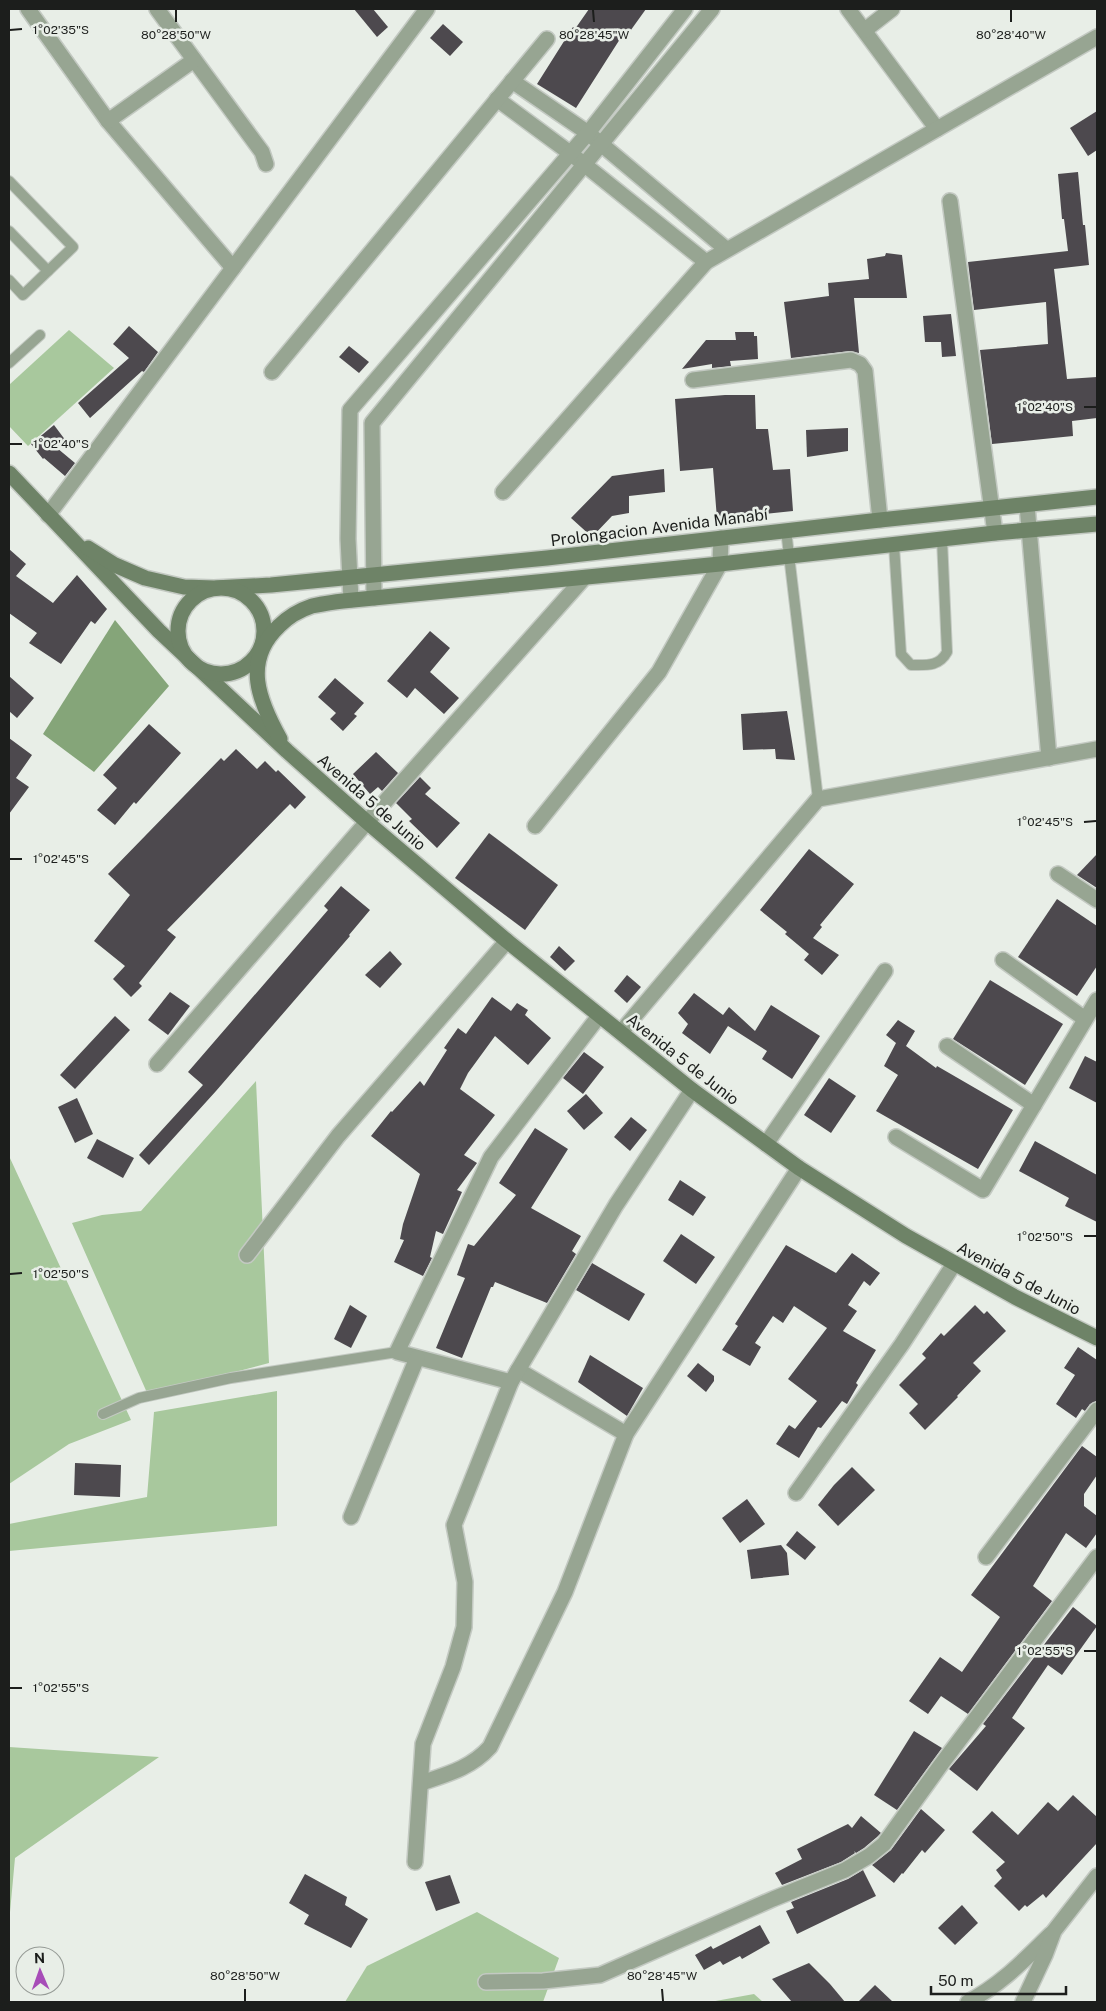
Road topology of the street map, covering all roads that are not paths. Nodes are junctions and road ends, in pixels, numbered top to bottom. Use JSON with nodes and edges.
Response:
{"nodes":[{"id":1,"x":28,"y":9,"type":"edge"},
{"id":2,"x":157,"y":9,"type":"edge"},
{"id":3,"x":427,"y":9,"type":"edge"},
{"id":4,"x":685,"y":9,"type":"edge"},
{"id":5,"x":712,"y":9,"type":"edge"},
{"id":6,"x":848,"y":9,"type":"edge"},
{"id":7,"x":892,"y":9,"type":"edge"},
{"id":8,"x":864,"y":30,"type":"junction"},
{"id":9,"x":1097,"y":37,"type":"edge"},
{"id":10,"x":547,"y":39,"type":"dead end"},
{"id":11,"x":194,"y":60,"type":"junction"},
{"id":12,"x":512,"y":81,"type":"junction"},
{"id":13,"x":497,"y":100,"type":"junction"},
{"id":14,"x":108,"y":121,"type":"junction"},
{"id":15,"x":937,"y":129,"type":"junction"},
{"id":16,"x":588,"y":133,"type":"junction"},
{"id":17,"x":601,"y":144,"type":"junction"},
{"id":18,"x":570,"y":153,"type":"junction"},
{"id":19,"x":266,"y":164,"type":"dead end"},
{"id":20,"x":584,"y":164,"type":"junction"},
{"id":21,"x":9,"y":181,"type":"edge"},
{"id":22,"x":950,"y":201,"type":"dead end"},
{"id":23,"x":9,"y":231,"type":"edge"},
{"id":24,"x":726,"y":249,"type":"junction"},
{"id":25,"x":706,"y":262,"type":"junction"},
{"id":26,"x":233,"y":268,"type":"junction"},
{"id":27,"x":48,"y":271,"type":"junction"},
{"id":28,"x":10,"y":283,"type":"edge"},
{"id":29,"x":40,"y":335,"type":"dead end"},
{"id":30,"x":9,"y":363,"type":"edge"},
{"id":31,"x":272,"y":372,"type":"dead end"},
{"id":32,"x":693,"y":380,"type":"dead end"},
{"id":33,"x":9,"y":473,"type":"edge"},
{"id":34,"x":503,"y":492,"type":"dead end"},
{"id":35,"x":1097,"y":497,"type":"edge"},
{"id":36,"x":1027,"y":505,"type":"junction"},
{"id":37,"x":992,"y":508,"type":"junction"},
{"id":38,"x":48,"y":515,"type":"junction"},
{"id":39,"x":880,"y":520,"type":"junction"},
{"id":40,"x":1097,"y":524,"type":"edge"},
{"id":41,"x":786,"y":530,"type":"junction"},
{"id":42,"x":1030,"y":531,"type":"junction"},
{"id":43,"x":995,"y":533,"type":"junction"},
{"id":44,"x":721,"y":538,"type":"junction"},
{"id":45,"x":942,"y":539,"type":"junction"},
{"id":46,"x":894,"y":545,"type":"junction"},
{"id":47,"x":790,"y":556,"type":"junction"},
{"id":48,"x":720,"y":564,"type":"junction"},
{"id":49,"x":373,"y":575,"type":"junction"},
{"id":50,"x":349,"y":577,"type":"junction"},
{"id":51,"x":584,"y":578,"type":"junction"},
{"id":52,"x":219,"y":588,"type":"junction"},
{"id":53,"x":374,"y":598,"type":"junction"},
{"id":54,"x":351,"y":600,"type":"junction"},
{"id":55,"x":262,"y":645,"type":"junction"},
{"id":56,"x":192,"y":663,"type":"junction"},
{"id":57,"x":1097,"y":749,"type":"edge"},
{"id":58,"x":287,"y":751,"type":"junction"},
{"id":59,"x":1049,"y":758,"type":"junction"},
{"id":60,"x":818,"y":798,"type":"junction"},
{"id":61,"x":367,"y":822,"type":"junction"},
{"id":62,"x":535,"y":826,"type":"dead end"},
{"id":63,"x":1058,"y":874,"type":"dead end"},
{"id":64,"x":1097,"y":900,"type":"edge"},
{"id":65,"x":508,"y":941,"type":"junction"},
{"id":66,"x":1003,"y":960,"type":"dead end"},
{"id":67,"x":885,"y":972,"type":"dead end"},
{"id":68,"x":1097,"y":1000,"type":"edge"},
{"id":69,"x":599,"y":1016,"type":"junction"},
{"id":70,"x":1085,"y":1019,"type":"junction"},
{"id":71,"x":621,"y":1032,"type":"junction"},
{"id":72,"x":947,"y":1046,"type":"dead end"},
{"id":73,"x":157,"y":1064,"type":"dead end"},
{"id":74,"x":692,"y":1090,"type":"junction"},
{"id":75,"x":1034,"y":1105,"type":"junction"},
{"id":76,"x":896,"y":1137,"type":"dead end"},
{"id":77,"x":766,"y":1144,"type":"junction"},
{"id":78,"x":799,"y":1168,"type":"junction"},
{"id":79,"x":247,"y":1255,"type":"dead end"},
{"id":80,"x":954,"y":1264,"type":"junction"},
{"id":81,"x":1097,"y":1338,"type":"edge"},
{"id":82,"x":397,"y":1352,"type":"junction"},
{"id":83,"x":418,"y":1358,"type":"junction"},
{"id":84,"x":515,"y":1376,"type":"junction"},
{"id":85,"x":1097,"y":1410,"type":"edge"},
{"id":86,"x":103,"y":1414,"type":"dead end"},
{"id":87,"x":626,"y":1434,"type":"junction"},
{"id":88,"x":796,"y":1493,"type":"dead end"},
{"id":89,"x":351,"y":1517,"type":"dead end"},
{"id":90,"x":986,"y":1557,"type":"dead end"},
{"id":91,"x":1097,"y":1557,"type":"edge"},
{"id":92,"x":421,"y":1783,"type":"junction"},
{"id":93,"x":415,"y":1862,"type":"dead end"},
{"id":94,"x":1097,"y":1876,"type":"edge"},
{"id":95,"x":1054,"y":1931,"type":"junction"},
{"id":96,"x":486,"y":1982,"type":"dead end"},
{"id":97,"x":968,"y":2002,"type":"edge"},
{"id":98,"x":1023,"y":2002,"type":"edge"}],
"edges":[{"from":1,"to":14,"type":"street"},
{"from":2,"to":11,"type":"street"},
{"from":3,"to":26,"type":"street"},
{"from":4,"to":16,"type":"street"},
{"from":5,"to":17,"type":"street"},
{"from":6,"to":8,"type":"street"},
{"from":7,"to":8,"type":"street"},
{"from":8,"to":15,"type":"street"},
{"from":9,"to":15,"type":"street"},
{"from":10,"to":12,"type":"street"},
{"from":11,"to":14,"type":"street"},
{"from":11,"to":19,"type":"street"},
{"from":12,"to":13,"type":"street"},
{"from":12,"to":16,"type":"street"},
{"from":13,"to":18,"type":"street"},
{"from":13,"to":31,"type":"street"},
{"from":14,"to":26,"type":"street"},
{"from":15,"to":24,"type":"street"},
{"from":16,"to":17,"type":"street"},
{"from":16,"to":18,"type":"street"},
{"from":17,"to":20,"type":"street"},
{"from":17,"to":24,"type":"street"},
{"from":18,"to":20,"type":"street"},
{"from":18,"to":50,"type":"street"},
{"from":20,"to":25,"type":"street"},
{"from":20,"to":49,"type":"street"},
{"from":21,"to":27,"type":"lane"},
{"from":22,"to":37,"type":"street"},
{"from":23,"to":27,"type":"lane"},
{"from":24,"to":25,"type":"street"},
{"from":25,"to":34,"type":"street"},
{"from":26,"to":38,"type":"street"},
{"from":27,"to":28,"type":"lane"},
{"from":29,"to":30,"type":"lane"},
{"from":32,"to":39,"type":"street"},
{"from":33,"to":38,"type":"main road"},
{"from":35,"to":36,"type":"main road","name":"Prolongacion Avenida Manabí"},
{"from":36,"to":37,"type":"main road","name":"Prolongacion Avenida Manabí"},
{"from":36,"to":42,"type":"street"},
{"from":37,"to":39,"type":"main road","name":"Prolongacion Avenida Manabí"},
{"from":37,"to":43,"type":"street"},
{"from":38,"to":52,"type":"main road"},
{"from":38,"to":56,"type":"main road","name":"Avenida 5 de Junio"},
{"from":39,"to":41,"type":"main road","name":"Prolongacion Avenida Manabí"},
{"from":40,"to":42,"type":"main road"},
{"from":41,"to":44,"type":"main road","name":"Prolongacion Avenida Manabí"},
{"from":41,"to":47,"type":"lane"},
{"from":42,"to":43,"type":"main road"},
{"from":42,"to":59,"type":"street"},
{"from":43,"to":45,"type":"main road"},
{"from":44,"to":48,"type":"street"},
{"from":44,"to":49,"type":"main road","name":"Prolongacion Avenida Manabí"},
{"from":45,"to":46,"type":"main road"},
{"from":45,"to":46,"type":"lane"},
{"from":46,"to":47,"type":"main road"},
{"from":47,"to":48,"type":"main road"},
{"from":47,"to":60,"type":"lane"},
{"from":48,"to":51,"type":"main road"},
{"from":48,"to":62,"type":"street"},
{"from":49,"to":50,"type":"main road","name":"Prolongacion Avenida Manabí"},
{"from":49,"to":53,"type":"street"},
{"from":50,"to":52,"type":"main road","name":"Prolongacion Avenida Manabí"},
{"from":50,"to":54,"type":"street"},
{"from":51,"to":53,"type":"main road"},
{"from":51,"to":61,"type":"street"},
{"from":52,"to":55,"type":"main road"},
{"from":52,"to":56,"type":"main road"},
{"from":53,"to":54,"type":"main road"},
{"from":54,"to":55,"type":"main road"},
{"from":55,"to":56,"type":"main road"},
{"from":55,"to":58,"type":"main road"},
{"from":56,"to":58,"type":"main road","name":"Avenida 5 de Junio"},
{"from":57,"to":59,"type":"street"},
{"from":58,"to":61,"type":"main road","name":"Avenida 5 de Junio"},
{"from":59,"to":60,"type":"street"},
{"from":60,"to":71,"type":"street"},
{"from":61,"to":65,"type":"main road","name":"Avenida 5 de Junio"},
{"from":61,"to":73,"type":"street"},
{"from":63,"to":64,"type":"street"},
{"from":65,"to":69,"type":"main road","name":"Avenida 5 de Junio"},
{"from":65,"to":79,"type":"street"},
{"from":66,"to":70,"type":"street"},
{"from":67,"to":77,"type":"street"},
{"from":68,"to":70,"type":"street"},
{"from":69,"to":71,"type":"main road","name":"Avenida 5 de Junio"},
{"from":69,"to":82,"type":"street"},
{"from":70,"to":75,"type":"street"},
{"from":71,"to":74,"type":"main road","name":"Avenida 5 de Junio"},
{"from":72,"to":75,"type":"street"},
{"from":74,"to":77,"type":"main road","name":"Avenida 5 de Junio"},
{"from":74,"to":84,"type":"street"},
{"from":75,"to":76,"type":"street"},
{"from":77,"to":78,"type":"main road","name":"Avenida 5 de Junio"},
{"from":78,"to":80,"type":"main road","name":"Avenida 5 de Junio"},
{"from":78,"to":87,"type":"street"},
{"from":80,"to":81,"type":"main road","name":"Avenida 5 de Junio"},
{"from":80,"to":88,"type":"street"},
{"from":82,"to":83,"type":"street"},
{"from":82,"to":86,"type":"lane"},
{"from":83,"to":84,"type":"street"},
{"from":83,"to":89,"type":"street"},
{"from":84,"to":87,"type":"street"},
{"from":84,"to":92,"type":"street"},
{"from":85,"to":90,"type":"street"},
{"from":87,"to":92,"type":"street"},
{"from":91,"to":96,"type":"street"},
{"from":92,"to":93,"type":"street"},
{"from":94,"to":95,"type":"street"},
{"from":95,"to":97,"type":"street"},
{"from":95,"to":98,"type":"street"}]}
